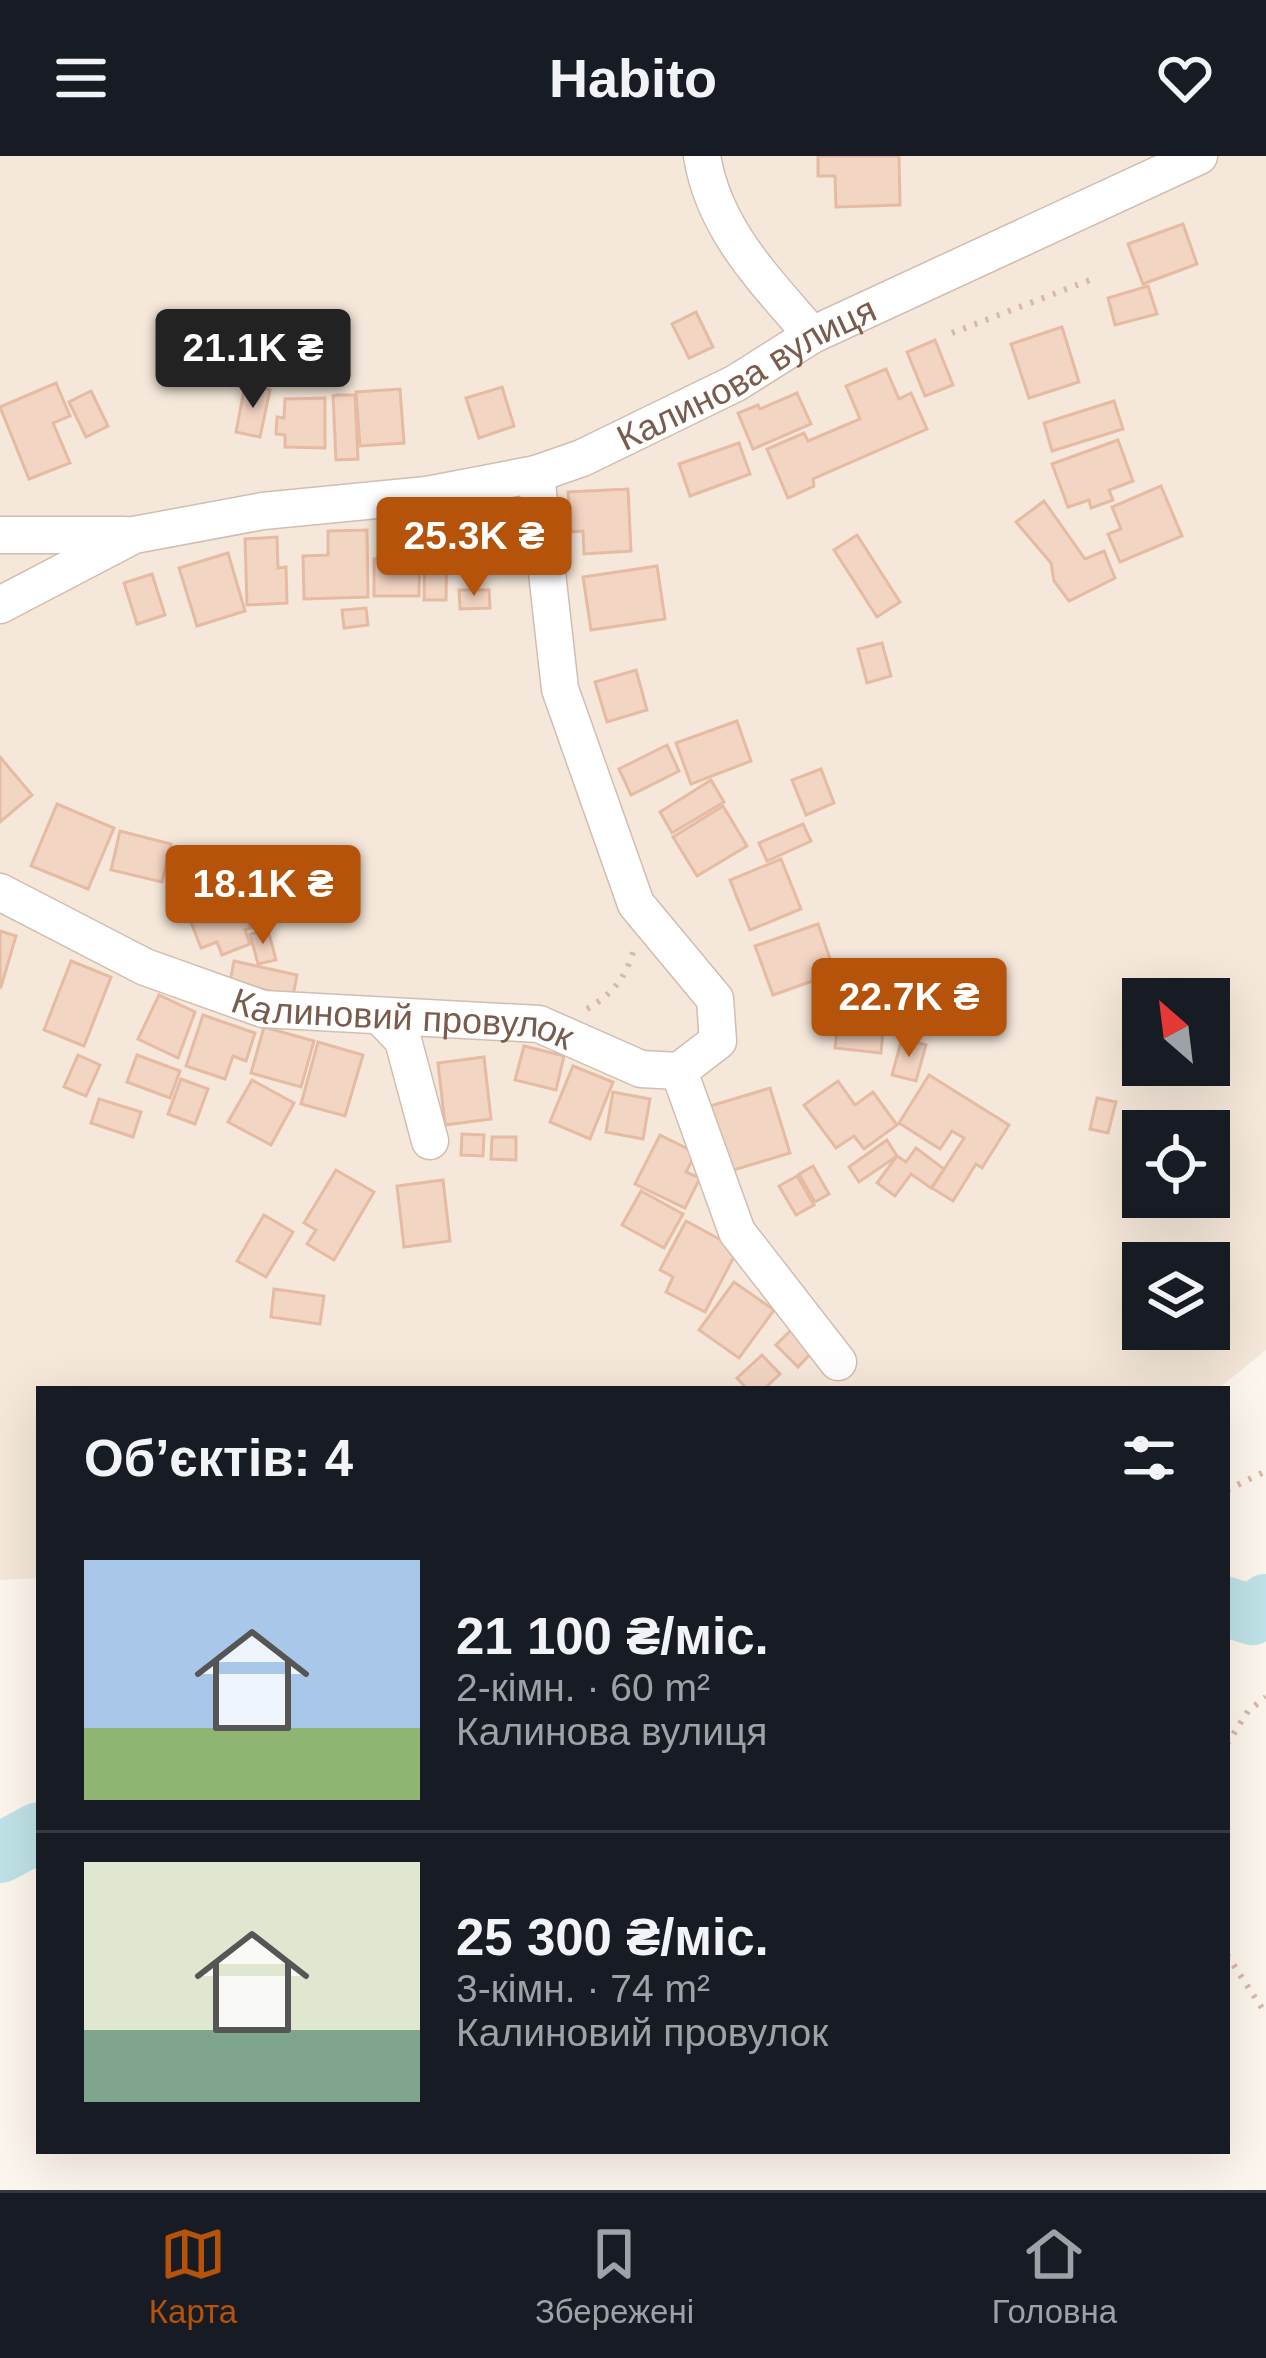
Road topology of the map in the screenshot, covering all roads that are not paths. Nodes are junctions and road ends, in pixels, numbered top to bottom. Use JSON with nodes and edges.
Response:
{"nodes":[{"id":1,"x":702,"y":156,"type":"edge"},
{"id":2,"x":1199,"y":156,"type":"edge"},
{"id":3,"x":812,"y":335,"type":"junction"},
{"id":4,"x":536,"y":474,"type":"junction"},
{"id":5,"x":0,"y":535,"type":"edge"},
{"id":6,"x":134,"y":535,"type":"junction"},
{"id":7,"x":0,"y":605,"type":"edge"},
{"id":8,"x":0,"y":892,"type":"edge"},
{"id":9,"x":381,"y":1017,"type":"junction"},
{"id":10,"x":679,"y":1071,"type":"junction"},
{"id":11,"x":430,"y":1142,"type":"dead end"},
{"id":12,"x":838,"y":1362,"type":"dead end"}],
"edges":[{"from":1,"to":3,"type":"street"},
{"from":2,"to":3,"type":"street","name":"Калинова вулиця"},
{"from":3,"to":4,"type":"street","name":"Калинова вулиця"},
{"from":4,"to":6,"type":"street","name":"Калинова вулиця"},
{"from":4,"to":10,"type":"street"},
{"from":5,"to":6,"type":"street"},
{"from":6,"to":7,"type":"street","name":"Калинова вулиця"},
{"from":8,"to":9,"type":"street","name":"Калиновий провулок"},
{"from":9,"to":10,"type":"street","name":"Калиновий провулок"},
{"from":9,"to":11,"type":"street"},
{"from":10,"to":12,"type":"street"}]}
